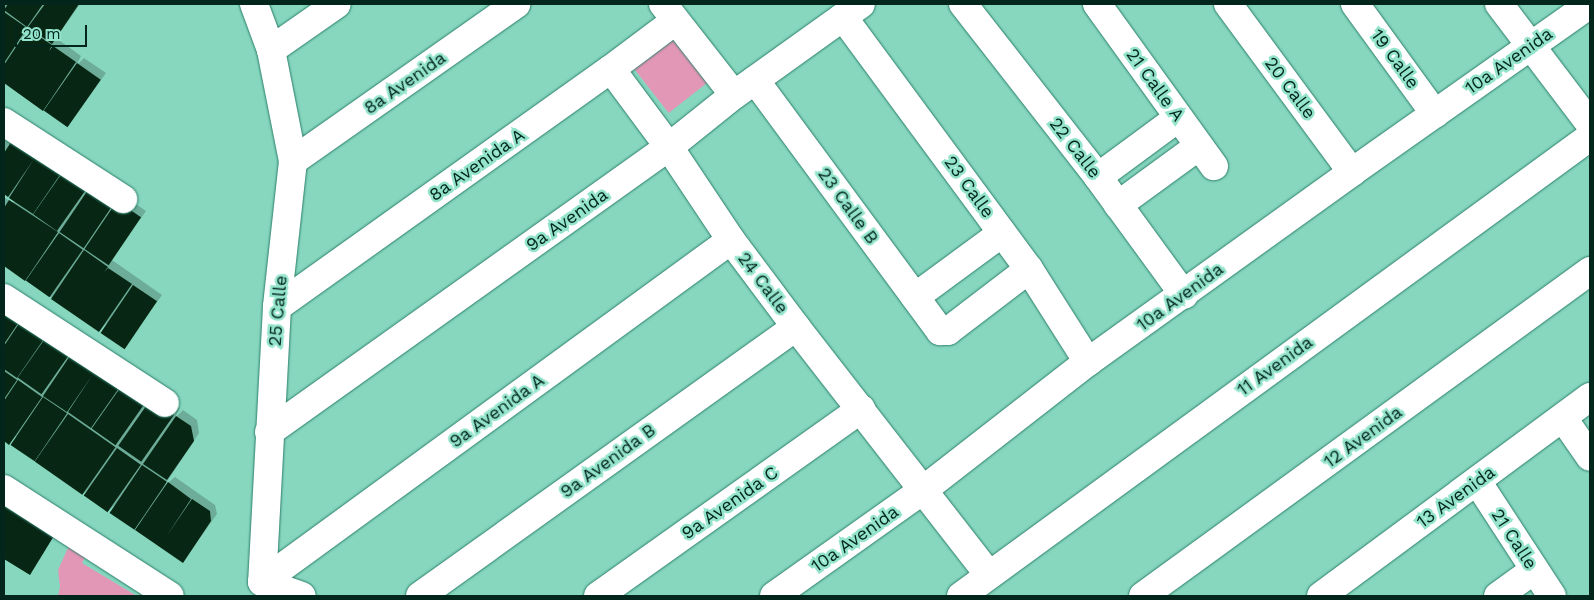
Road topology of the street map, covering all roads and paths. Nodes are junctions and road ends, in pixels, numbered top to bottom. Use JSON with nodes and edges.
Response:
{"nodes":[{"id":1,"x":254,"y":4,"type":"edge"},
{"id":2,"x":337,"y":4,"type":"edge"},
{"id":3,"x":516,"y":4,"type":"edge"},
{"id":4,"x":963,"y":4,"type":"edge"},
{"id":5,"x":1097,"y":4,"type":"edge"},
{"id":6,"x":1228,"y":4,"type":"edge"},
{"id":7,"x":1355,"y":4,"type":"edge"},
{"id":8,"x":1499,"y":4,"type":"edge"},
{"id":9,"x":1590,"y":4,"type":"edge"},
{"id":10,"x":852,"y":10,"type":"edge"},
{"id":11,"x":669,"y":12,"type":"edge"},
{"id":12,"x":1530,"y":46,"type":"junction"},
{"id":13,"x":271,"y":50,"type":"junction"},
{"id":14,"x":611,"y":69,"type":"junction"},
{"id":15,"x":745,"y":88,"type":"junction"},
{"id":16,"x":1435,"y":114,"type":"junction"},
{"id":17,"x":1178,"y":118,"type":"junction"},
{"id":18,"x":4,"y":122,"type":"edge"},
{"id":19,"x":1590,"y":124,"type":"edge"},
{"id":20,"x":1590,"y":136,"type":"edge"},
{"id":21,"x":668,"y":147,"type":"junction"},
{"id":22,"x":293,"y":161,"type":"junction"},
{"id":23,"x":1352,"y":172,"type":"junction"},
{"id":24,"x":1098,"y":177,"type":"junction"},
{"id":25,"x":123,"y":199,"type":"dead end"},
{"id":26,"x":1118,"y":205,"type":"junction"},
{"id":27,"x":1002,"y":233,"type":"junction"},
{"id":28,"x":732,"y":240,"type":"junction"},
{"id":29,"x":1029,"y":269,"type":"junction"},
{"id":30,"x":1587,"y":279,"type":"edge"},
{"id":31,"x":1184,"y":295,"type":"junction"},
{"id":32,"x":915,"y":297,"type":"junction"},
{"id":33,"x":4,"y":298,"type":"edge"},
{"id":34,"x":277,"y":307,"type":"junction"},
{"id":35,"x":796,"y":327,"type":"junction"},
{"id":36,"x":1088,"y":362,"type":"junction"},
{"id":37,"x":1590,"y":397,"type":"edge"},
{"id":38,"x":165,"y":403,"type":"dead end"},
{"id":39,"x":861,"y":409,"type":"junction"},
{"id":40,"x":1563,"y":418,"type":"junction"},
{"id":41,"x":269,"y":432,"type":"junction"},
{"id":42,"x":1590,"y":457,"type":"edge"},
{"id":43,"x":1477,"y":481,"type":"junction"},
{"id":44,"x":4,"y":489,"type":"edge"},
{"id":45,"x":922,"y":491,"type":"junction"},
{"id":46,"x":1534,"y":570,"type":"junction"},
{"id":47,"x":989,"y":575,"type":"junction"},
{"id":48,"x":262,"y":582,"type":"junction"},
{"id":49,"x":170,"y":596,"type":"edge"},
{"id":50,"x":302,"y":596,"type":"edge"},
{"id":51,"x":420,"y":596,"type":"edge"},
{"id":52,"x":598,"y":596,"type":"edge"},
{"id":53,"x":774,"y":596,"type":"edge"},
{"id":54,"x":961,"y":596,"type":"edge"},
{"id":55,"x":1144,"y":596,"type":"edge"},
{"id":56,"x":1321,"y":596,"type":"edge"},
{"id":57,"x":1498,"y":596,"type":"edge"},
{"id":58,"x":1552,"y":596,"type":"edge"}],
"edges":[{"from":1,"to":13,"type":"street","name":"25 Calle"},
{"from":2,"to":13,"type":"street"},
{"from":3,"to":22,"type":"street","name":"8a Avenida"},
{"from":4,"to":24,"type":"street","name":"22 Calle"},
{"from":5,"to":17,"type":"street","name":"21 Calle A"},
{"from":6,"to":23,"type":"street","name":"20 Calle"},
{"from":7,"to":16,"type":"street","name":"19 Calle"},
{"from":8,"to":12,"type":"street"},
{"from":9,"to":12,"type":"street","name":"10a Avenida"},
{"from":10,"to":15,"type":"street","name":"9a Avenida"},
{"from":10,"to":27,"type":"street","name":"23 Calle"},
{"from":11,"to":14,"type":"street","name":"8a Avenida A"},
{"from":11,"to":15,"type":"street","name":"23 Calle B"},
{"from":12,"to":16,"type":"street","name":"10a Avenida"},
{"from":12,"to":19,"type":"street"},
{"from":13,"to":22,"type":"street","name":"25 Calle"},
{"from":14,"to":21,"type":"street","name":"24 Calle"},
{"from":14,"to":34,"type":"street","name":"8a Avenida A"},
{"from":15,"to":21,"type":"street","name":"9a Avenida"},
{"from":15,"to":32,"type":"street","name":"23 Calle B"},
{"from":16,"to":23,"type":"street","name":"10a Avenida"},
{"from":17,"to":24,"type":"street"},
{"from":17,"to":26,"type":"street","name":"21 Calle A"},
{"from":18,"to":25,"type":"street"},
{"from":20,"to":47,"type":"street","name":"11 Avenida"},
{"from":21,"to":28,"type":"street","name":"24 Calle"},
{"from":21,"to":41,"type":"street","name":"9a Avenida"},
{"from":22,"to":34,"type":"street","name":"25 Calle"},
{"from":23,"to":31,"type":"street","name":"10a Avenida"},
{"from":24,"to":26,"type":"street","name":"22 Calle"},
{"from":26,"to":31,"type":"street","name":"22 Calle"},
{"from":27,"to":29,"type":"street","name":"23 Calle"},
{"from":27,"to":32,"type":"street"},
{"from":28,"to":35,"type":"street","name":"24 Calle"},
{"from":28,"to":48,"type":"street","name":"9a Avenida A"},
{"from":29,"to":32,"type":"street","name":"23 Calle B"},
{"from":29,"to":36,"type":"street","name":"23 Calle"},
{"from":30,"to":55,"type":"street","name":"12 Avenida"},
{"from":31,"to":36,"type":"street","name":"10a Avenida"},
{"from":33,"to":38,"type":"street"},
{"from":34,"to":41,"type":"street","name":"25 Calle"},
{"from":35,"to":39,"type":"street","name":"24 Calle"},
{"from":35,"to":51,"type":"street","name":"9a Avenida B"},
{"from":36,"to":45,"type":"street","name":"10a Avenida"},
{"from":37,"to":40,"type":"street","name":"13 Avenida"},
{"from":39,"to":45,"type":"street","name":"24 Calle"},
{"from":39,"to":52,"type":"street","name":"9a Avenida C"},
{"from":40,"to":42,"type":"street"},
{"from":40,"to":43,"type":"street","name":"13 Avenida"},
{"from":41,"to":48,"type":"street","name":"25 Calle"},
{"from":43,"to":46,"type":"street","name":"21 Calle"},
{"from":43,"to":56,"type":"street","name":"13 Avenida"},
{"from":44,"to":49,"type":"street"},
{"from":45,"to":47,"type":"street","name":"24 Calle"},
{"from":45,"to":53,"type":"street","name":"10a Avenida"},
{"from":46,"to":57,"type":"street"},
{"from":46,"to":58,"type":"street","name":"21 Calle"},
{"from":47,"to":54,"type":"street","name":"11 Avenida"},
{"from":48,"to":50,"type":"street"}]}
